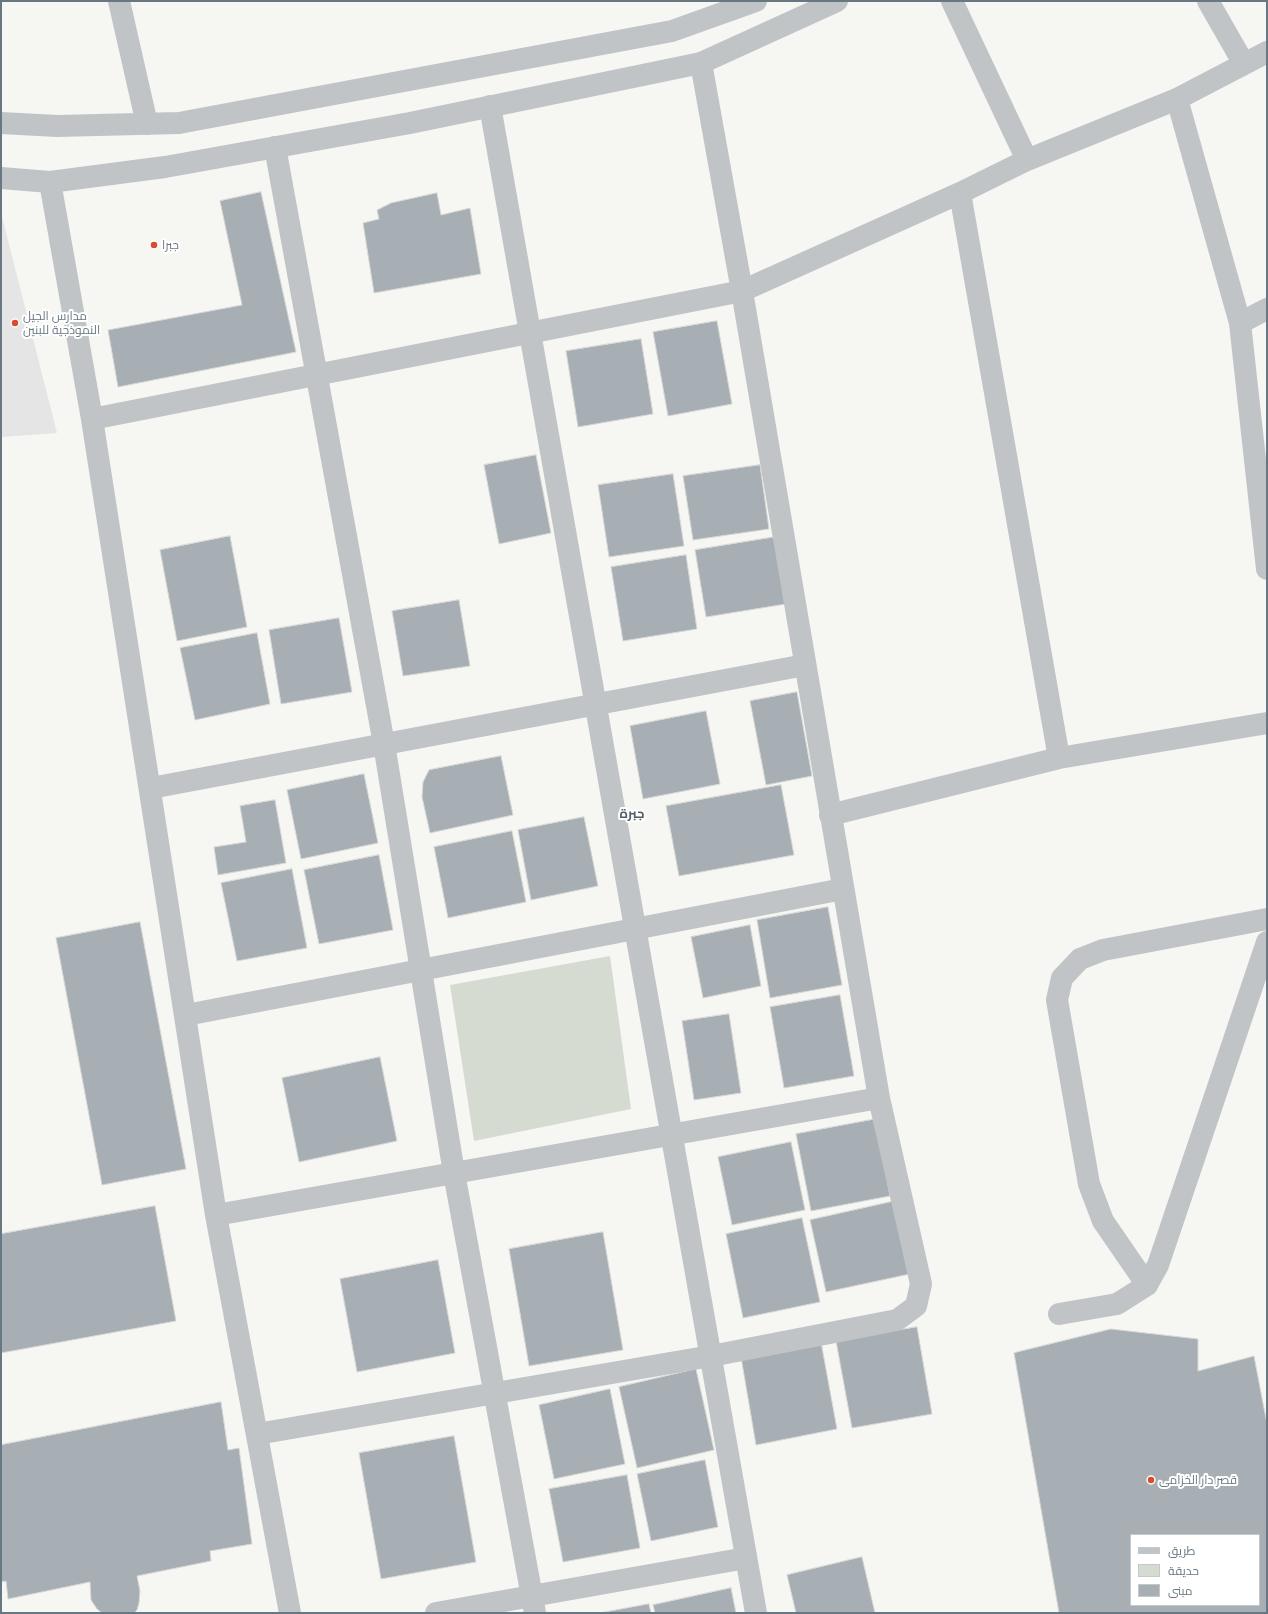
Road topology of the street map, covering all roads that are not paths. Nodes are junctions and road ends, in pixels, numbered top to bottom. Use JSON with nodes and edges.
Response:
{"nodes":[{"id":1,"x":119,"y":1,"type":"edge"},
{"id":2,"x":756,"y":1,"type":"edge"},
{"id":3,"x":838,"y":1,"type":"edge"},
{"id":4,"x":952,"y":1,"type":"edge"},
{"id":5,"x":1208,"y":1,"type":"edge"},
{"id":6,"x":1267,"y":52,"type":"edge"},
{"id":7,"x":701,"y":63,"type":"junction"},
{"id":8,"x":1244,"y":64,"type":"junction"},
{"id":9,"x":1177,"y":99,"type":"junction"},
{"id":10,"x":490,"y":106,"type":"junction"},
{"id":11,"x":1,"y":123,"type":"edge"},
{"id":12,"x":147,"y":124,"type":"junction"},
{"id":13,"x":275,"y":147,"type":"junction"},
{"id":14,"x":1027,"y":160,"type":"junction"},
{"id":15,"x":1,"y":178,"type":"edge"},
{"id":16,"x":50,"y":182,"type":"junction"},
{"id":17,"x":960,"y":193,"type":"junction"},
{"id":18,"x":742,"y":291,"type":"junction"},
{"id":19,"x":1267,"y":309,"type":"edge"},
{"id":20,"x":1240,"y":322,"type":"junction"},
{"id":21,"x":530,"y":333,"type":"junction"},
{"id":22,"x":316,"y":375,"type":"junction"},
{"id":23,"x":92,"y":419,"type":"junction"},
{"id":24,"x":1267,"y":569,"type":"edge"},
{"id":25,"x":805,"y":665,"type":"junction"},
{"id":26,"x":596,"y":704,"type":"junction"},
{"id":27,"x":1267,"y":723,"type":"edge"},
{"id":28,"x":384,"y":744,"type":"junction"},
{"id":29,"x":1059,"y":758,"type":"junction"},
{"id":30,"x":150,"y":788,"type":"junction"},
{"id":31,"x":830,"y":815,"type":"junction"},
{"id":32,"x":843,"y":889,"type":"junction"},
{"id":33,"x":1267,"y":919,"type":"edge"},
{"id":34,"x":635,"y":929,"type":"junction"},
{"id":35,"x":1267,"y":942,"type":"edge"},
{"id":36,"x":421,"y":970,"type":"junction"},
{"id":37,"x":186,"y":1015,"type":"junction"},
{"id":38,"x":879,"y":1098,"type":"junction"},
{"id":39,"x":672,"y":1135,"type":"junction"},
{"id":40,"x":454,"y":1173,"type":"junction"},
{"id":41,"x":216,"y":1215,"type":"junction"},
{"id":42,"x":1146,"y":1285,"type":"junction"},
{"id":43,"x":1059,"y":1314,"type":"dead end"},
{"id":44,"x":711,"y":1356,"type":"junction"},
{"id":45,"x":494,"y":1393,"type":"junction"},
{"id":46,"x":257,"y":1434,"type":"junction"},
{"id":47,"x":746,"y":1558,"type":"junction"},
{"id":48,"x":533,"y":1604,"type":"edge"},
{"id":49,"x":290,"y":1613,"type":"edge"},
{"id":50,"x":436,"y":1613,"type":"edge"},
{"id":51,"x":756,"y":1613,"type":"edge"}],
"edges":[{"from":1,"to":12,"type":"street"},
{"from":2,"to":12,"type":"street"},
{"from":3,"to":7,"type":"street"},
{"from":4,"to":14,"type":"street"},
{"from":5,"to":8,"type":"street"},
{"from":6,"to":8,"type":"street"},
{"from":7,"to":10,"type":"street"},
{"from":7,"to":18,"type":"street"},
{"from":8,"to":9,"type":"street"},
{"from":9,"to":14,"type":"street"},
{"from":9,"to":20,"type":"street"},
{"from":10,"to":13,"type":"street"},
{"from":10,"to":21,"type":"street"},
{"from":11,"to":12,"type":"street"},
{"from":13,"to":16,"type":"street"},
{"from":13,"to":22,"type":"street"},
{"from":14,"to":17,"type":"street"},
{"from":15,"to":16,"type":"street"},
{"from":16,"to":23,"type":"street"},
{"from":17,"to":18,"type":"street"},
{"from":17,"to":29,"type":"street"},
{"from":18,"to":21,"type":"street"},
{"from":18,"to":25,"type":"street"},
{"from":19,"to":20,"type":"street"},
{"from":20,"to":24,"type":"street"},
{"from":21,"to":22,"type":"street"},
{"from":21,"to":26,"type":"street"},
{"from":22,"to":23,"type":"street"},
{"from":22,"to":28,"type":"street"},
{"from":23,"to":30,"type":"street"},
{"from":25,"to":26,"type":"street"},
{"from":25,"to":31,"type":"street"},
{"from":26,"to":28,"type":"street"},
{"from":26,"to":34,"type":"street"},
{"from":27,"to":29,"type":"street"},
{"from":28,"to":30,"type":"street"},
{"from":28,"to":36,"type":"street"},
{"from":29,"to":31,"type":"street"},
{"from":30,"to":37,"type":"street"},
{"from":31,"to":32,"type":"street"},
{"from":32,"to":34,"type":"street"},
{"from":32,"to":38,"type":"street"},
{"from":33,"to":42,"type":"street"},
{"from":34,"to":36,"type":"street"},
{"from":34,"to":39,"type":"street"},
{"from":35,"to":42,"type":"street"},
{"from":36,"to":37,"type":"street"},
{"from":36,"to":40,"type":"street"},
{"from":37,"to":41,"type":"street"},
{"from":38,"to":39,"type":"street"},
{"from":38,"to":44,"type":"street"},
{"from":39,"to":40,"type":"street"},
{"from":39,"to":44,"type":"street"},
{"from":40,"to":41,"type":"street"},
{"from":40,"to":45,"type":"street"},
{"from":41,"to":46,"type":"street"},
{"from":42,"to":43,"type":"street"},
{"from":44,"to":45,"type":"street"},
{"from":44,"to":47,"type":"street"},
{"from":45,"to":46,"type":"street"},
{"from":45,"to":48,"type":"street"},
{"from":46,"to":49,"type":"street"},
{"from":47,"to":48,"type":"street"},
{"from":47,"to":51,"type":"street"},
{"from":48,"to":50,"type":"street"}]}
